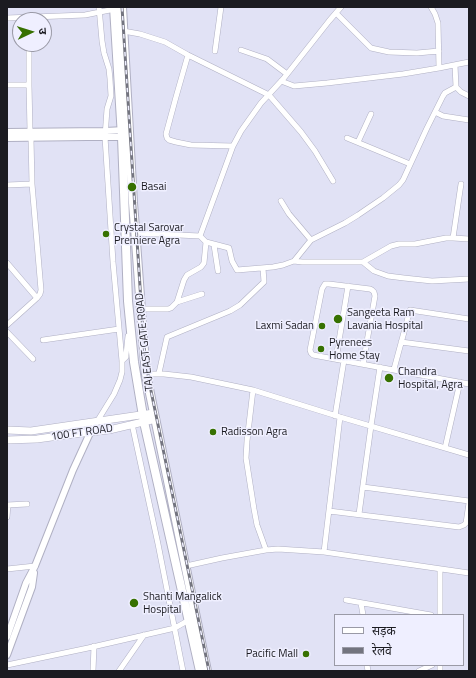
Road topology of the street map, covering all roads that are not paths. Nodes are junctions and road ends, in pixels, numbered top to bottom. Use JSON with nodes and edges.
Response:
{"nodes":[{"id":1,"x":221,"y":7,"type":"edge"},
{"id":2,"x":341,"y":7,"type":"edge"},
{"id":3,"x":431,"y":7,"type":"edge"},
{"id":4,"x":117,"y":8,"type":"edge"},
{"id":5,"x":99,"y":10,"type":"edge"},
{"id":6,"x":336,"y":13,"type":"junction"},
{"id":7,"x":52,"y":17,"type":"edge"},
{"id":8,"x":123,"y":30,"type":"junction"},
{"id":9,"x":242,"y":50,"type":"dead end"},
{"id":10,"x":215,"y":51,"type":"dead end"},
{"id":11,"x":439,"y":51,"type":"junction"},
{"id":12,"x":29,"y":52,"type":"edge"},
{"id":13,"x":188,"y":55,"type":"junction"},
{"id":14,"x":469,"y":62,"type":"edge"},
{"id":15,"x":455,"y":65,"type":"junction"},
{"id":16,"x":439,"y":68,"type":"junction"},
{"id":17,"x":287,"y":74,"type":"junction"},
{"id":18,"x":281,"y":81,"type":"junction"},
{"id":19,"x":7,"y":85,"type":"edge"},
{"id":20,"x":28,"y":85,"type":"junction"},
{"id":21,"x":456,"y":87,"type":"junction"},
{"id":22,"x":269,"y":95,"type":"junction"},
{"id":23,"x":469,"y":96,"type":"edge"},
{"id":24,"x":435,"y":112,"type":"junction"},
{"id":25,"x":371,"y":114,"type":"dead end"},
{"id":26,"x":469,"y":120,"type":"edge"},
{"id":27,"x":7,"y":132,"type":"edge"},
{"id":28,"x":105,"y":134,"type":"junction"},
{"id":29,"x":125,"y":134,"type":"junction"},
{"id":30,"x":30,"y":135,"type":"junction"},
{"id":31,"x":7,"y":138,"type":"edge"},
{"id":32,"x":347,"y":138,"type":"dead end"},
{"id":33,"x":358,"y":142,"type":"junction"},
{"id":34,"x":233,"y":146,"type":"junction"},
{"id":35,"x":410,"y":164,"type":"junction"},
{"id":36,"x":333,"y":181,"type":"dead end"},
{"id":37,"x":32,"y":184,"type":"junction"},
{"id":38,"x":460,"y":184,"type":"dead end"},
{"id":39,"x":7,"y":185,"type":"edge"},
{"id":40,"x":281,"y":201,"type":"dead end"},
{"id":41,"x":136,"y":232,"type":"junction"},
{"id":42,"x":200,"y":236,"type":"junction"},
{"id":43,"x":453,"y":238,"type":"junction"},
{"id":44,"x":469,"y":239,"type":"edge"},
{"id":45,"x":311,"y":240,"type":"junction"},
{"id":46,"x":206,"y":242,"type":"junction"},
{"id":47,"x":214,"y":245,"type":"junction"},
{"id":48,"x":294,"y":260,"type":"junction"},
{"id":49,"x":363,"y":262,"type":"junction"},
{"id":50,"x":7,"y":263,"type":"edge"},
{"id":51,"x":263,"y":268,"type":"junction"},
{"id":52,"x":218,"y":271,"type":"dead end"},
{"id":53,"x":469,"y":279,"type":"edge"},
{"id":54,"x":348,"y":286,"type":"junction"},
{"id":55,"x":202,"y":294,"type":"dead end"},
{"id":56,"x":37,"y":298,"type":"junction"},
{"id":57,"x":128,"y":301,"type":"junction"},
{"id":58,"x":177,"y":302,"type":"junction"},
{"id":59,"x":141,"y":309,"type":"junction"},
{"id":60,"x":469,"y":319,"type":"edge"},
{"id":61,"x":7,"y":325,"type":"edge"},
{"id":62,"x":119,"y":329,"type":"junction"},
{"id":63,"x":7,"y":332,"type":"edge"},
{"id":64,"x":43,"y":340,"type":"dead end"},
{"id":65,"x":401,"y":342,"type":"junction"},
{"id":66,"x":469,"y":351,"type":"edge"},
{"id":67,"x":33,"y":359,"type":"dead end"},
{"id":68,"x":336,"y":359,"type":"junction"},
{"id":69,"x":344,"y":360,"type":"junction"},
{"id":70,"x":122,"y":361,"type":"junction"},
{"id":71,"x":363,"y":364,"type":"junction"},
{"id":72,"x":380,"y":367,"type":"junction"},
{"id":73,"x":394,"y":369,"type":"junction"},
{"id":74,"x":146,"y":374,"type":"junction"},
{"id":75,"x":159,"y":374,"type":"junction"},
{"id":76,"x":460,"y":382,"type":"junction"},
{"id":77,"x":469,"y":384,"type":"edge"},
{"id":78,"x":253,"y":390,"type":"junction"},
{"id":79,"x":155,"y":416,"type":"junction"},
{"id":80,"x":338,"y":416,"type":"junction"},
{"id":81,"x":143,"y":418,"type":"junction"},
{"id":82,"x":99,"y":420,"type":"junction"},
{"id":83,"x":132,"y":424,"type":"junction"},
{"id":84,"x":371,"y":426,"type":"junction"},
{"id":85,"x":7,"y":430,"type":"edge"},
{"id":86,"x":90,"y":433,"type":"junction"},
{"id":87,"x":7,"y":440,"type":"edge"},
{"id":88,"x":445,"y":448,"type":"junction"},
{"id":89,"x":469,"y":455,"type":"edge"},
{"id":90,"x":363,"y":487,"type":"junction"},
{"id":91,"x":469,"y":502,"type":"edge"},
{"id":92,"x":27,"y":504,"type":"dead end"},
{"id":93,"x":8,"y":505,"type":"edge"},
{"id":94,"x":329,"y":511,"type":"junction"},
{"id":95,"x":359,"y":514,"type":"junction"},
{"id":96,"x":7,"y":517,"type":"edge"},
{"id":97,"x":266,"y":550,"type":"junction"},
{"id":98,"x":324,"y":552,"type":"junction"},
{"id":99,"x":35,"y":566,"type":"junction"},
{"id":100,"x":186,"y":566,"type":"junction"},
{"id":101,"x":7,"y":569,"type":"edge"},
{"id":102,"x":440,"y":569,"type":"junction"},
{"id":103,"x":469,"y":573,"type":"edge"},
{"id":104,"x":346,"y":600,"type":"dead end"},
{"id":105,"x":361,"y":603,"type":"junction"},
{"id":106,"x":363,"y":614,"type":"edge"},
{"id":107,"x":425,"y":614,"type":"edge"},
{"id":108,"x":438,"y":614,"type":"edge"},
{"id":109,"x":189,"y":620,"type":"junction"},
{"id":110,"x":175,"y":628,"type":"junction"},
{"id":111,"x":144,"y":635,"type":"junction"},
{"id":112,"x":7,"y":637,"type":"edge"},
{"id":113,"x":94,"y":646,"type":"junction"},
{"id":114,"x":7,"y":655,"type":"edge"},
{"id":115,"x":7,"y":665,"type":"edge"},
{"id":116,"x":430,"y":666,"type":"edge"},
{"id":117,"x":93,"y":671,"type":"edge"},
{"id":118,"x":119,"y":671,"type":"edge"},
{"id":119,"x":183,"y":671,"type":"edge"},
{"id":120,"x":200,"y":671,"type":"edge"},
{"id":121,"x":207,"y":671,"type":"edge"},
{"id":122,"x":419,"y":671,"type":"edge"}],
"edges":[{"from":1,"to":10,"type":"street"},
{"from":2,"to":6,"type":"street"},
{"from":3,"to":11,"type":"street"},
{"from":4,"to":5,"type":"street"},
{"from":4,"to":8,"type":"main road","name":"TAJ EAST GATE ROAD"},
{"from":4,"to":29,"type":"main road"},
{"from":5,"to":7,"type":"street"},
{"from":5,"to":28,"type":"street"},
{"from":6,"to":11,"type":"street"},
{"from":6,"to":17,"type":"street"},
{"from":8,"to":13,"type":"street"},
{"from":8,"to":29,"type":"main road","name":"TAJ EAST GATE ROAD"},
{"from":9,"to":17,"type":"street"},
{"from":11,"to":16,"type":"street"},
{"from":12,"to":20,"type":"street"},
{"from":13,"to":22,"type":"street"},
{"from":13,"to":34,"type":"street"},
{"from":14,"to":15,"type":"street"},
{"from":15,"to":16,"type":"street"},
{"from":15,"to":21,"type":"street"},
{"from":16,"to":18,"type":"street"},
{"from":17,"to":18,"type":"street"},
{"from":18,"to":22,"type":"street"},
{"from":19,"to":20,"type":"street"},
{"from":20,"to":30,"type":"street"},
{"from":21,"to":23,"type":"street"},
{"from":21,"to":24,"type":"street"},
{"from":22,"to":34,"type":"street"},
{"from":22,"to":36,"type":"street"},
{"from":24,"to":26,"type":"street"},
{"from":24,"to":35,"type":"street"},
{"from":25,"to":33,"type":"street"},
{"from":27,"to":30,"type":"street"},
{"from":28,"to":29,"type":"street"},
{"from":28,"to":30,"type":"street"},
{"from":28,"to":62,"type":"street"},
{"from":29,"to":41,"type":"main road","name":"TAJ EAST GATE ROAD"},
{"from":29,"to":57,"type":"main road"},
{"from":30,"to":31,"type":"street"},
{"from":30,"to":37,"type":"street"},
{"from":32,"to":33,"type":"street"},
{"from":33,"to":35,"type":"street"},
{"from":34,"to":42,"type":"street"},
{"from":35,"to":45,"type":"street"},
{"from":37,"to":39,"type":"street"},
{"from":37,"to":56,"type":"street"},
{"from":38,"to":43,"type":"street"},
{"from":40,"to":45,"type":"street"},
{"from":41,"to":42,"type":"street"},
{"from":41,"to":59,"type":"main road","name":"TAJ EAST GATE ROAD"},
{"from":42,"to":46,"type":"street"},
{"from":43,"to":44,"type":"street"},
{"from":43,"to":49,"type":"street"},
{"from":45,"to":48,"type":"street"},
{"from":46,"to":47,"type":"street"},
{"from":46,"to":58,"type":"street"},
{"from":47,"to":51,"type":"street"},
{"from":47,"to":52,"type":"street"},
{"from":48,"to":49,"type":"street"},
{"from":48,"to":51,"type":"street"},
{"from":49,"to":53,"type":"street"},
{"from":50,"to":56,"type":"street"},
{"from":51,"to":75,"type":"street"},
{"from":54,"to":68,"type":"street"},
{"from":54,"to":68,"type":"street"},
{"from":54,"to":71,"type":"street"},
{"from":55,"to":58,"type":"street"},
{"from":56,"to":61,"type":"street"},
{"from":57,"to":70,"type":"street"},
{"from":57,"to":81,"type":"main road"},
{"from":58,"to":59,"type":"street"},
{"from":59,"to":74,"type":"main road","name":"TAJ EAST GATE ROAD"},
{"from":60,"to":65,"type":"street"},
{"from":62,"to":64,"type":"street"},
{"from":62,"to":70,"type":"street"},
{"from":63,"to":67,"type":"street"},
{"from":65,"to":66,"type":"street"},
{"from":65,"to":73,"type":"street"},
{"from":68,"to":69,"type":"street"},
{"from":69,"to":71,"type":"street"},
{"from":69,"to":80,"type":"street"},
{"from":70,"to":82,"type":"street"},
{"from":71,"to":72,"type":"street"},
{"from":72,"to":73,"type":"street"},
{"from":72,"to":84,"type":"street"},
{"from":73,"to":76,"type":"street"},
{"from":74,"to":75,"type":"street"},
{"from":74,"to":79,"type":"main road","name":"TAJ EAST GATE ROAD"},
{"from":75,"to":78,"type":"street"},
{"from":76,"to":77,"type":"street"},
{"from":76,"to":88,"type":"street"},
{"from":78,"to":80,"type":"street"},
{"from":78,"to":97,"type":"street"},
{"from":79,"to":81,"type":"main road","name":"100 FT ROAD"},
{"from":79,"to":100,"type":"main road","name":"TAJ EAST GATE ROAD"},
{"from":80,"to":84,"type":"street"},
{"from":80,"to":94,"type":"street"},
{"from":81,"to":82,"type":"main road","name":"100 FT ROAD"},
{"from":81,"to":83,"type":"main road","name":"100 FT ROAD"},
{"from":81,"to":109,"type":"main road"},
{"from":82,"to":85,"type":"main road","name":"100 FT ROAD"},
{"from":82,"to":86,"type":"street"},
{"from":83,"to":86,"type":"main road","name":"100 FT ROAD"},
{"from":83,"to":110,"type":"street"},
{"from":84,"to":88,"type":"street"},
{"from":84,"to":90,"type":"street"},
{"from":86,"to":87,"type":"main road","name":"100 FT ROAD"},
{"from":86,"to":99,"type":"street"},
{"from":88,"to":89,"type":"street"},
{"from":90,"to":91,"type":"street"},
{"from":90,"to":95,"type":"street"},
{"from":91,"to":95,"type":"street"},
{"from":92,"to":93,"type":"street"},
{"from":93,"to":96,"type":"street"},
{"from":94,"to":95,"type":"street"},
{"from":94,"to":98,"type":"street"},
{"from":97,"to":98,"type":"street"},
{"from":97,"to":100,"type":"street"},
{"from":98,"to":102,"type":"street"},
{"from":99,"to":101,"type":"street"},
{"from":99,"to":112,"type":"street"},
{"from":99,"to":114,"type":"street"},
{"from":100,"to":121,"type":"main road","name":"TAJ EAST GATE ROAD"},
{"from":102,"to":103,"type":"street"},
{"from":102,"to":108,"type":"street"},
{"from":104,"to":105,"type":"street"},
{"from":105,"to":106,"type":"street"},
{"from":105,"to":107,"type":"street"},
{"from":109,"to":110,"type":"street"},
{"from":109,"to":120,"type":"main road"},
{"from":110,"to":111,"type":"street"},
{"from":110,"to":119,"type":"street"},
{"from":111,"to":113,"type":"street"},
{"from":111,"to":118,"type":"street"},
{"from":113,"to":115,"type":"street"},
{"from":113,"to":117,"type":"street"},
{"from":116,"to":122,"type":"street"}]}
